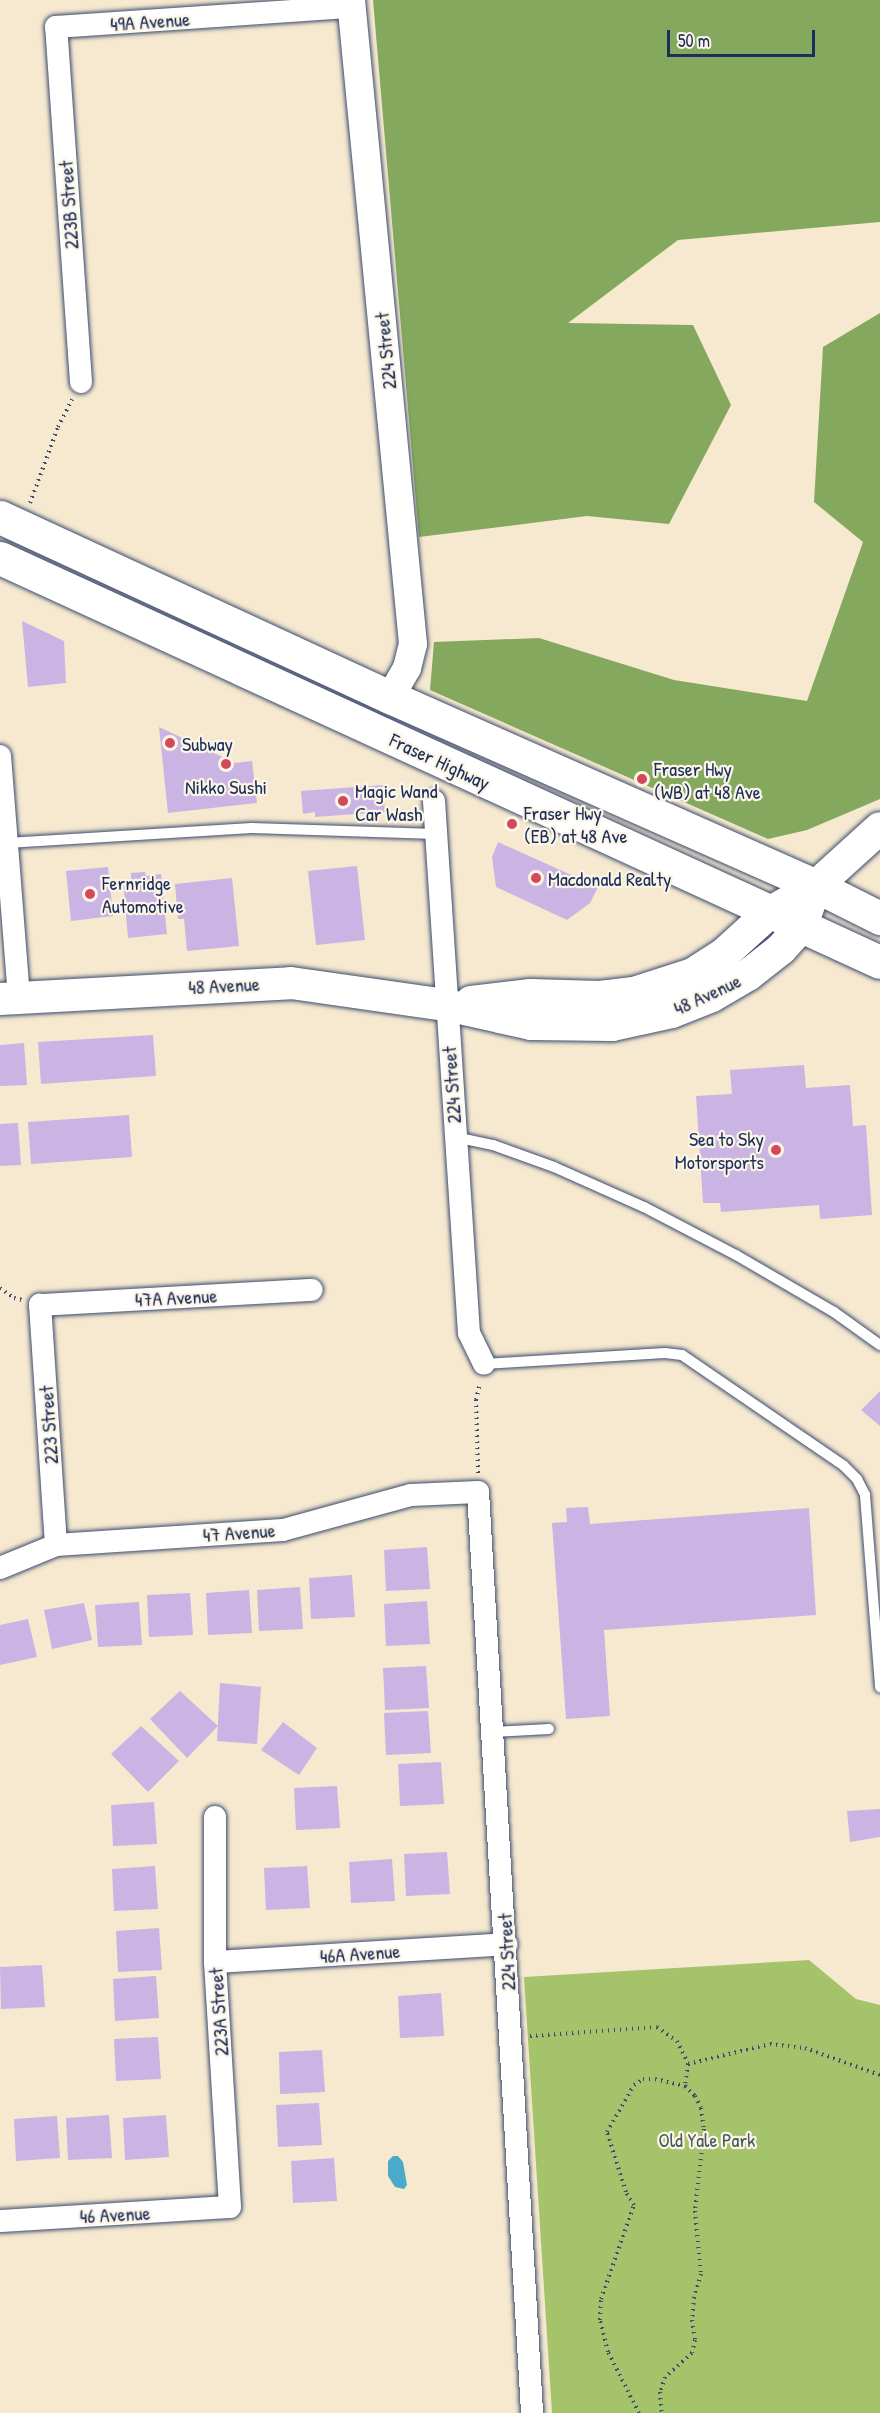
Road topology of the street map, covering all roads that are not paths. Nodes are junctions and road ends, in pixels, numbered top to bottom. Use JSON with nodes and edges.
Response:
{"nodes":[{"id":1,"x":351,"y":4,"type":"edge"},
{"id":2,"x":56,"y":27,"type":"joint"},
{"id":3,"x":81,"y":382,"type":"road end"},
{"id":4,"x":11,"y":522,"type":"edge"},
{"id":5,"x":0,"y":560,"type":"edge"},
{"id":6,"x":390,"y":697,"type":"junction"},
{"id":7,"x":0,"y":756,"type":"edge"},
{"id":8,"x":434,"y":801,"type":"dead end"},
{"id":9,"x":880,"y":828,"type":"edge"},
{"id":10,"x":436,"y":834,"type":"junction"},
{"id":11,"x":7,"y":843,"type":"junction"},
{"id":12,"x":816,"y":886,"type":"junction"},
{"id":13,"x":769,"y":913,"type":"junction"},
{"id":14,"x":880,"y":918,"type":"edge"},
{"id":15,"x":801,"y":927,"type":"junction"},
{"id":16,"x":880,"y":962,"type":"edge"},
{"id":17,"x":9,"y":998,"type":"edge"},
{"id":18,"x":446,"y":1005,"type":"junction"},
{"id":19,"x":455,"y":1137,"type":"junction"},
{"id":20,"x":312,"y":1290,"type":"dead end"},
{"id":21,"x":40,"y":1305,"type":"joint"},
{"id":22,"x":880,"y":1345,"type":"edge"},
{"id":23,"x":484,"y":1364,"type":"joint"},
{"id":24,"x":478,"y":1492,"type":"joint"},
{"id":25,"x":56,"y":1545,"type":"junction"},
{"id":26,"x":0,"y":1568,"type":"edge"},
{"id":27,"x":880,"y":1687,"type":"edge"},
{"id":28,"x":549,"y":1729,"type":"dead end"},
{"id":29,"x":493,"y":1732,"type":"junction"},
{"id":30,"x":215,"y":1817,"type":"dead end"},
{"id":31,"x":506,"y":1944,"type":"junction"},
{"id":32,"x":215,"y":1962,"type":"junction"},
{"id":33,"x":230,"y":2207,"type":"joint"},
{"id":34,"x":0,"y":2221,"type":"edge"},
{"id":35,"x":532,"y":2413,"type":"edge"}],
"edges":[{"from":1,"to":2,"type":"street","name":"49A Avenue"},
{"from":1,"to":6,"type":"street","name":"224 Street"},
{"from":2,"to":3,"type":"street","name":"223B Street"},
{"from":4,"to":6,"type":"main road","name":"Fraser Highway"},
{"from":5,"to":13,"type":"main road","name":"Fraser Highway"},
{"from":6,"to":12,"type":"main road","name":"Fraser Highway"},
{"from":7,"to":11,"type":"street"},
{"from":8,"to":10,"type":"street","name":"224 Street"},
{"from":9,"to":12,"type":"main road","name":"48 Avenue"},
{"from":10,"to":11,"type":"lane"},
{"from":10,"to":18,"type":"street","name":"224 Street"},
{"from":11,"to":17,"type":"street"},
{"from":12,"to":13,"type":"main road","name":"48 Avenue"},
{"from":12,"to":14,"type":"main road","name":"Fraser Highway"},
{"from":12,"to":15,"type":"main road","name":"48 Avenue"},
{"from":13,"to":15,"type":"main road","name":"Fraser Highway"},
{"from":13,"to":18,"type":"main road","name":"48 Avenue"},
{"from":15,"to":16,"type":"main road","name":"Fraser Highway"},
{"from":15,"to":18,"type":"main road","name":"48 Avenue"},
{"from":17,"to":18,"type":"main road","name":"48 Avenue"},
{"from":18,"to":19,"type":"street","name":"224 Street"},
{"from":19,"to":22,"type":"lane"},
{"from":19,"to":23,"type":"street","name":"224 Street"},
{"from":20,"to":21,"type":"street","name":"47A Avenue"},
{"from":21,"to":25,"type":"street","name":"223 Street"},
{"from":23,"to":27,"type":"lane"},
{"from":24,"to":25,"type":"street","name":"47 Avenue"},
{"from":24,"to":29,"type":"street","name":"224 Street"},
{"from":25,"to":26,"type":"street","name":"47 Avenue"},
{"from":28,"to":29,"type":"lane"},
{"from":29,"to":31,"type":"street","name":"224 Street"},
{"from":30,"to":32,"type":"street","name":"223A Street"},
{"from":31,"to":32,"type":"street","name":"46A Avenue"},
{"from":31,"to":35,"type":"street","name":"224 Street"},
{"from":32,"to":33,"type":"street","name":"223A Street"},
{"from":33,"to":34,"type":"street","name":"46 Avenue"}]}
